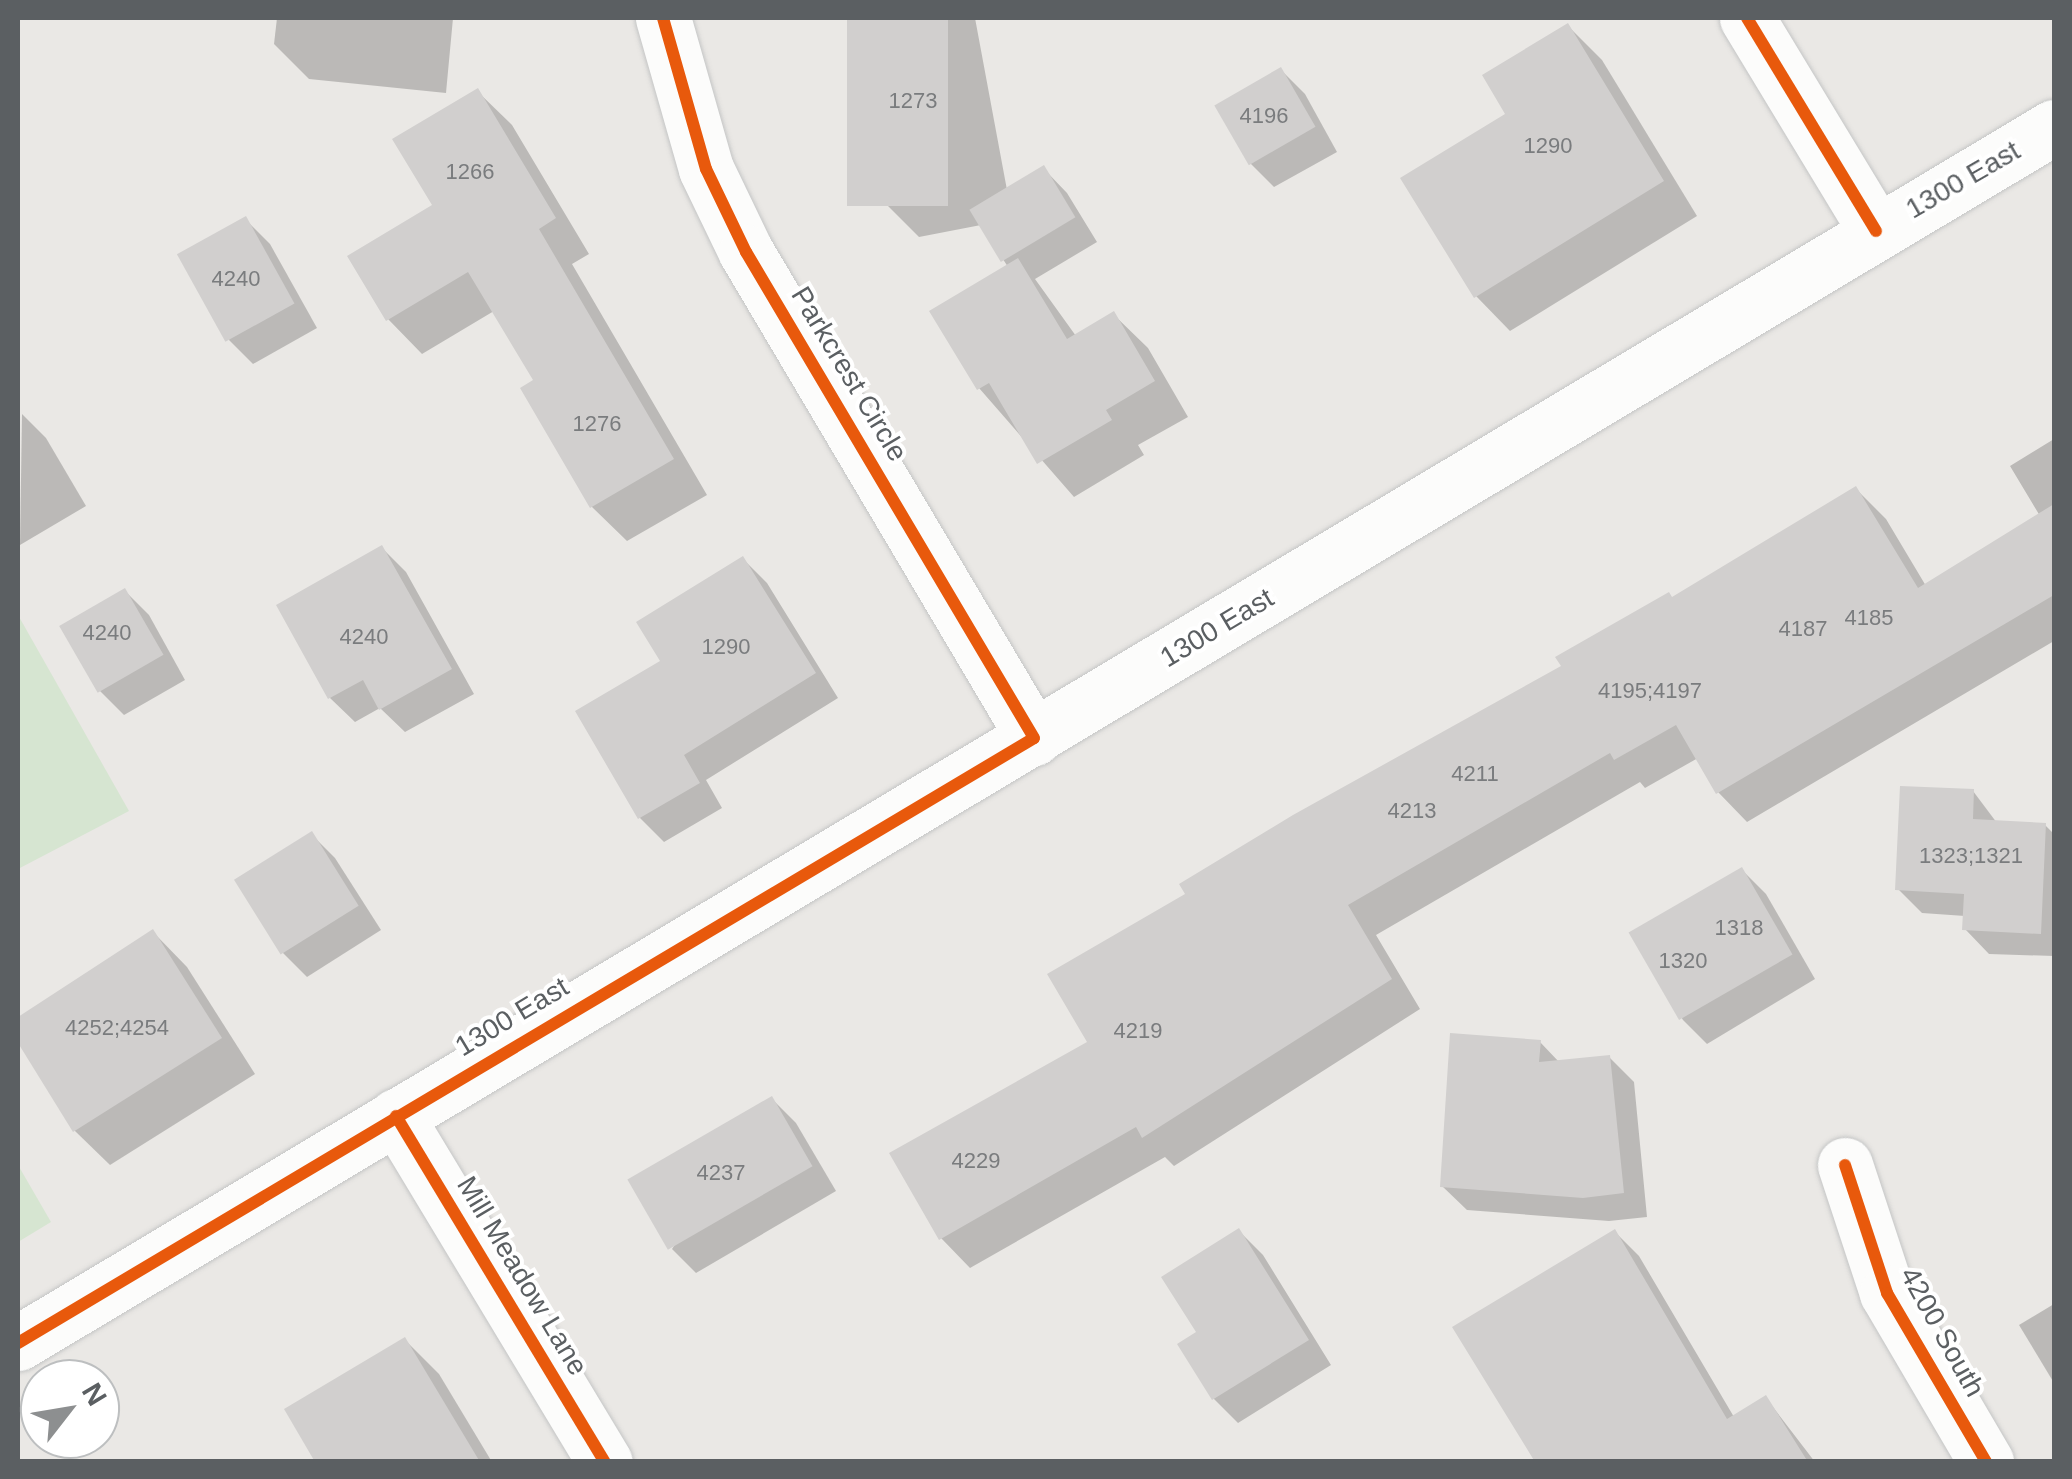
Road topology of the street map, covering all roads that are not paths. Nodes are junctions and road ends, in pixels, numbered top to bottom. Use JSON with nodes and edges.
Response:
{"nodes":[{"id":1,"x":663,"y":18,"type":"edge"},
{"id":2,"x":1747,"y":18,"type":"edge"},
{"id":3,"x":2051,"y":137,"type":"edge"},
{"id":4,"x":1876,"y":231,"type":"junction"},
{"id":5,"x":1034,"y":738,"type":"junction"},
{"id":6,"x":396,"y":1116,"type":"junction"},
{"id":7,"x":1845,"y":1166,"type":"dead end"},
{"id":8,"x":18,"y":1343,"type":"edge"},
{"id":9,"x":604,"y":1462,"type":"edge"},
{"id":10,"x":1986,"y":1462,"type":"edge"}],
"edges":[{"from":1,"to":5,"type":"main road","name":"Parkcrest Circle"},
{"from":2,"to":4,"type":"main road"},
{"from":3,"to":4,"type":"main road","name":"1300 East"},
{"from":4,"to":5,"type":"main road","name":"1300 East"},
{"from":5,"to":6,"type":"main road","name":"1300 East"},
{"from":6,"to":8,"type":"main road","name":"1300 East"},
{"from":6,"to":9,"type":"main road","name":"Mill Meadow Lane"},
{"from":7,"to":10,"type":"main road","name":"4200 South"}]}
